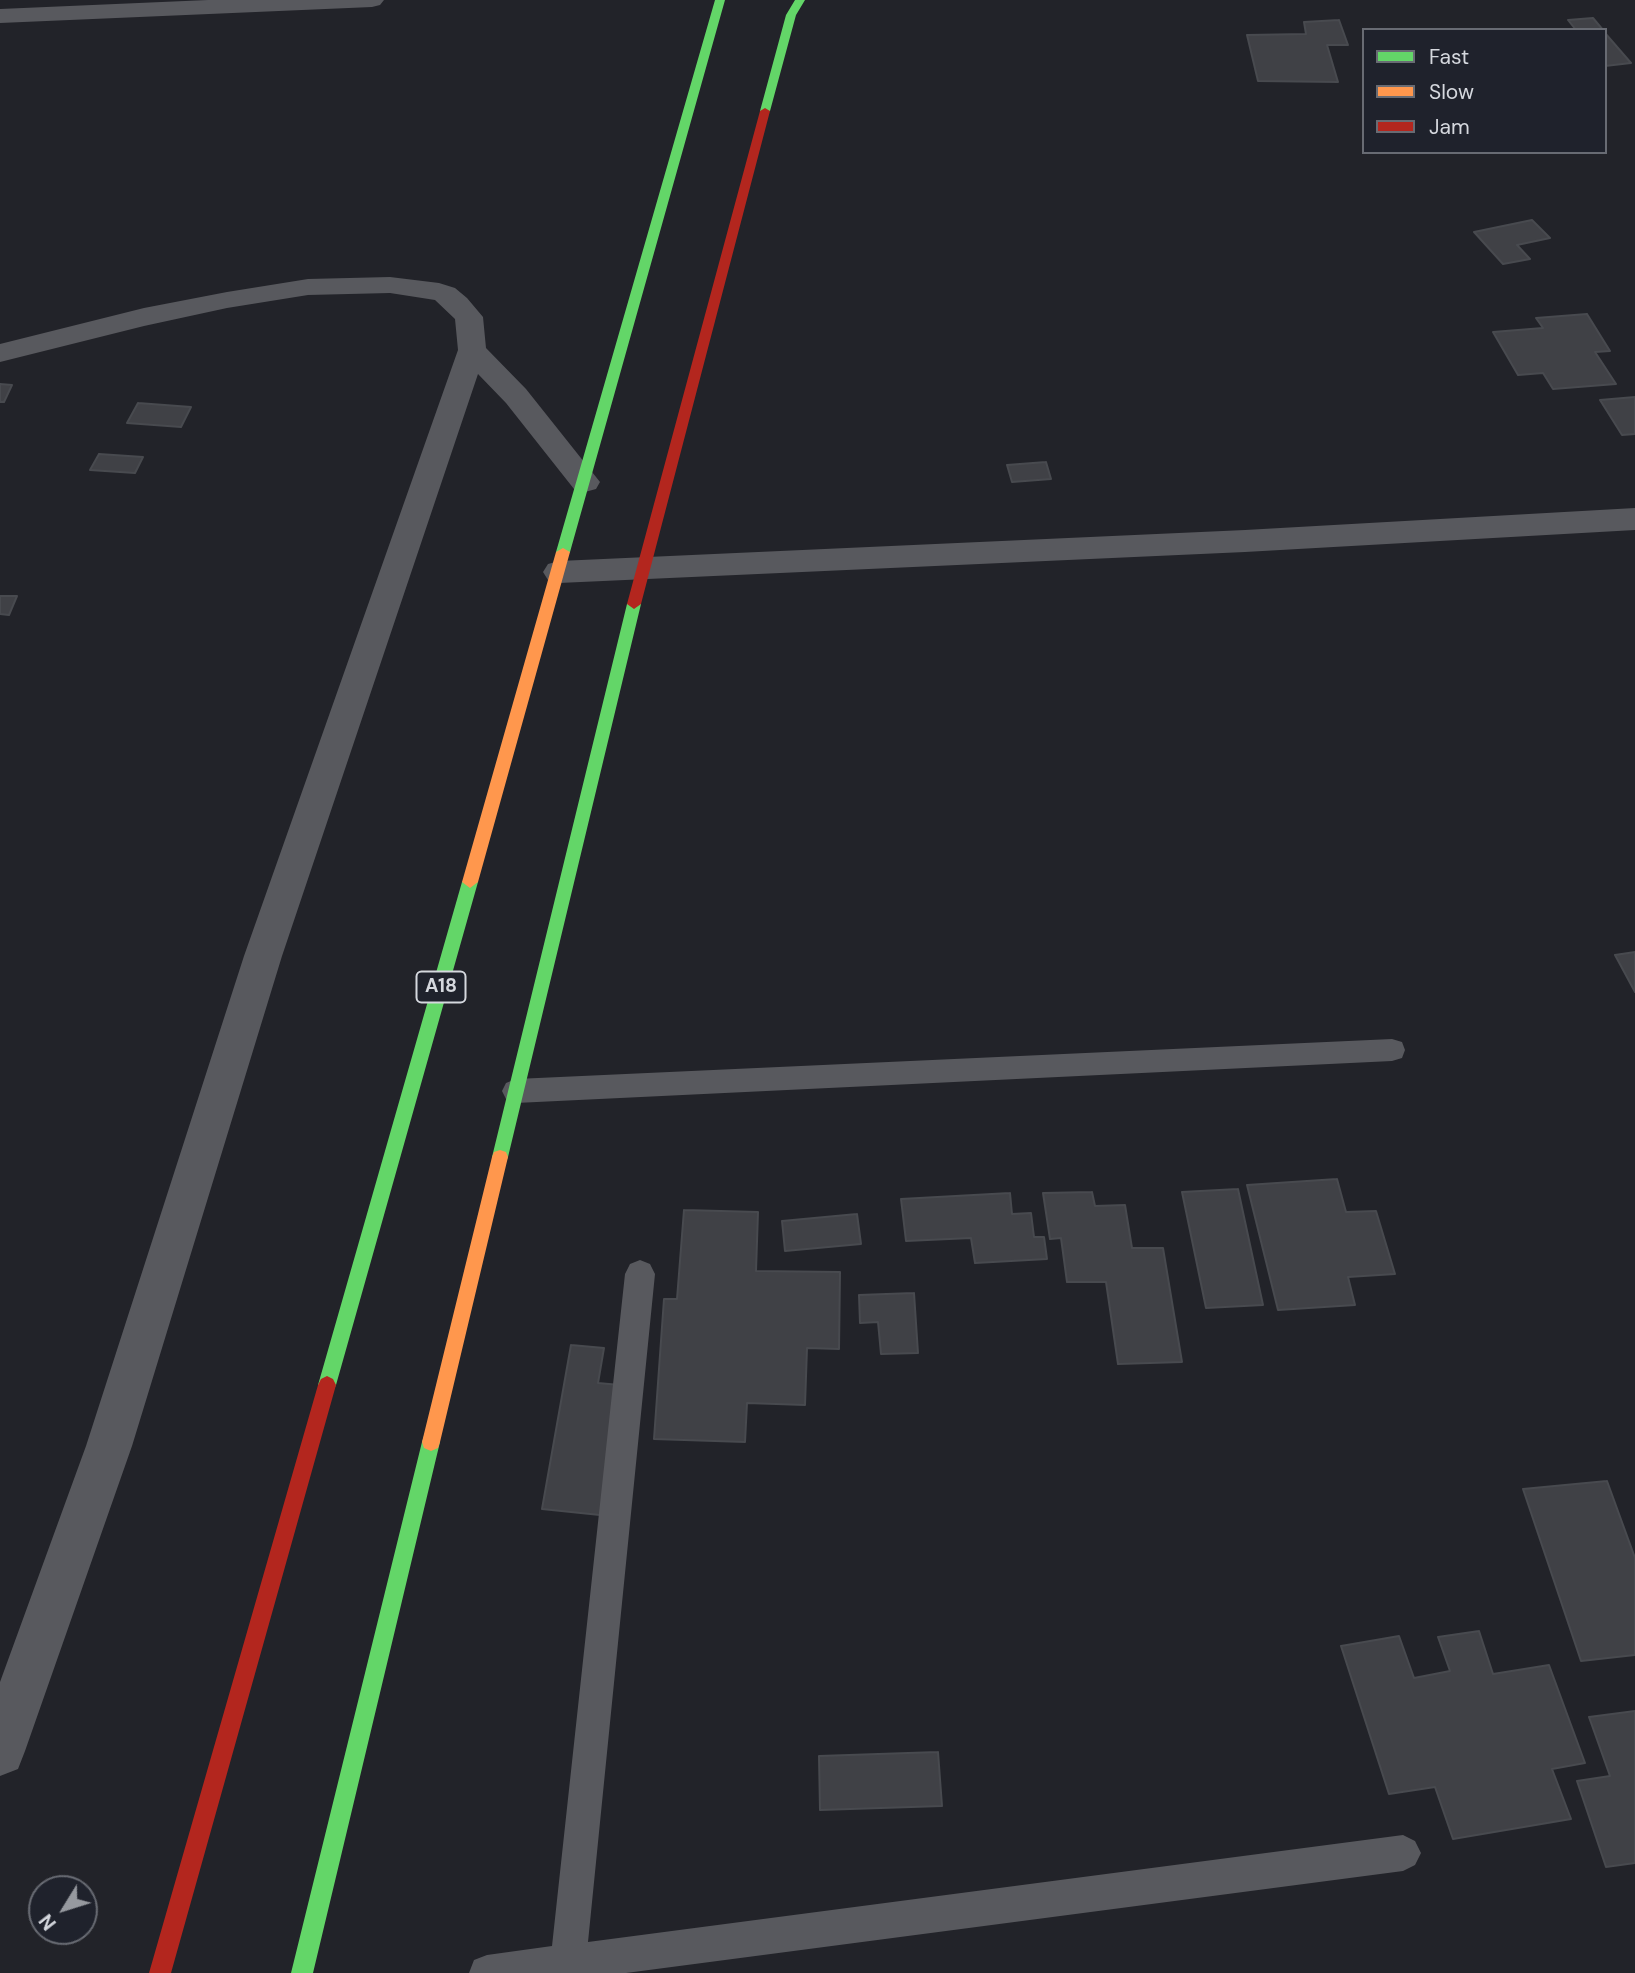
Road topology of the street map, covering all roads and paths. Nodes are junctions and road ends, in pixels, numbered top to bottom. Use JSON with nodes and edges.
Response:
{"nodes":[{"id":1,"x":372,"y":0,"type":"edge"},
{"id":2,"x":720,"y":0,"type":"edge"},
{"id":3,"x":800,"y":0,"type":"edge"},
{"id":4,"x":0,"y":16,"type":"edge"},
{"id":5,"x":472,"y":350,"type":"junction"},
{"id":6,"x":0,"y":353,"type":"edge"},
{"id":7,"x":585,"y":482,"type":"junction"},
{"id":8,"x":1635,"y":519,"type":"edge"},
{"id":9,"x":643,"y":566,"type":"junction"},
{"id":10,"x":559,"y":572,"type":"junction"},
{"id":11,"x":1392,"y":1050,"type":"dead end"},
{"id":12,"x":516,"y":1091,"type":"junction"},
{"id":13,"x":640,"y":1274,"type":"dead end"},
{"id":14,"x":0,"y":1751,"type":"edge"},
{"id":15,"x":1403,"y":1853,"type":"dead end"},
{"id":16,"x":568,"y":1962,"type":"junction"},
{"id":17,"x":160,"y":1973,"type":"edge"},
{"id":18,"x":302,"y":1973,"type":"edge"},
{"id":19,"x":487,"y":1973,"type":"edge"}],
"edges":[{"from":1,"to":4,"type":"street"},
{"from":2,"to":7,"type":"main road","number":"A18"},
{"from":3,"to":9,"type":"main road"},
{"from":5,"to":6,"type":"street"},
{"from":5,"to":7,"type":"street"},
{"from":5,"to":14,"type":"street"},
{"from":7,"to":10,"type":"main road","number":"A18"},
{"from":8,"to":9,"type":"street"},
{"from":9,"to":10,"type":"street"},
{"from":9,"to":12,"type":"main road"},
{"from":10,"to":17,"type":"main road","number":"A18"},
{"from":11,"to":12,"type":"lane"},
{"from":12,"to":18,"type":"main road"},
{"from":13,"to":16,"type":"lane"},
{"from":15,"to":16,"type":"lane"},
{"from":16,"to":19,"type":"lane"}]}
